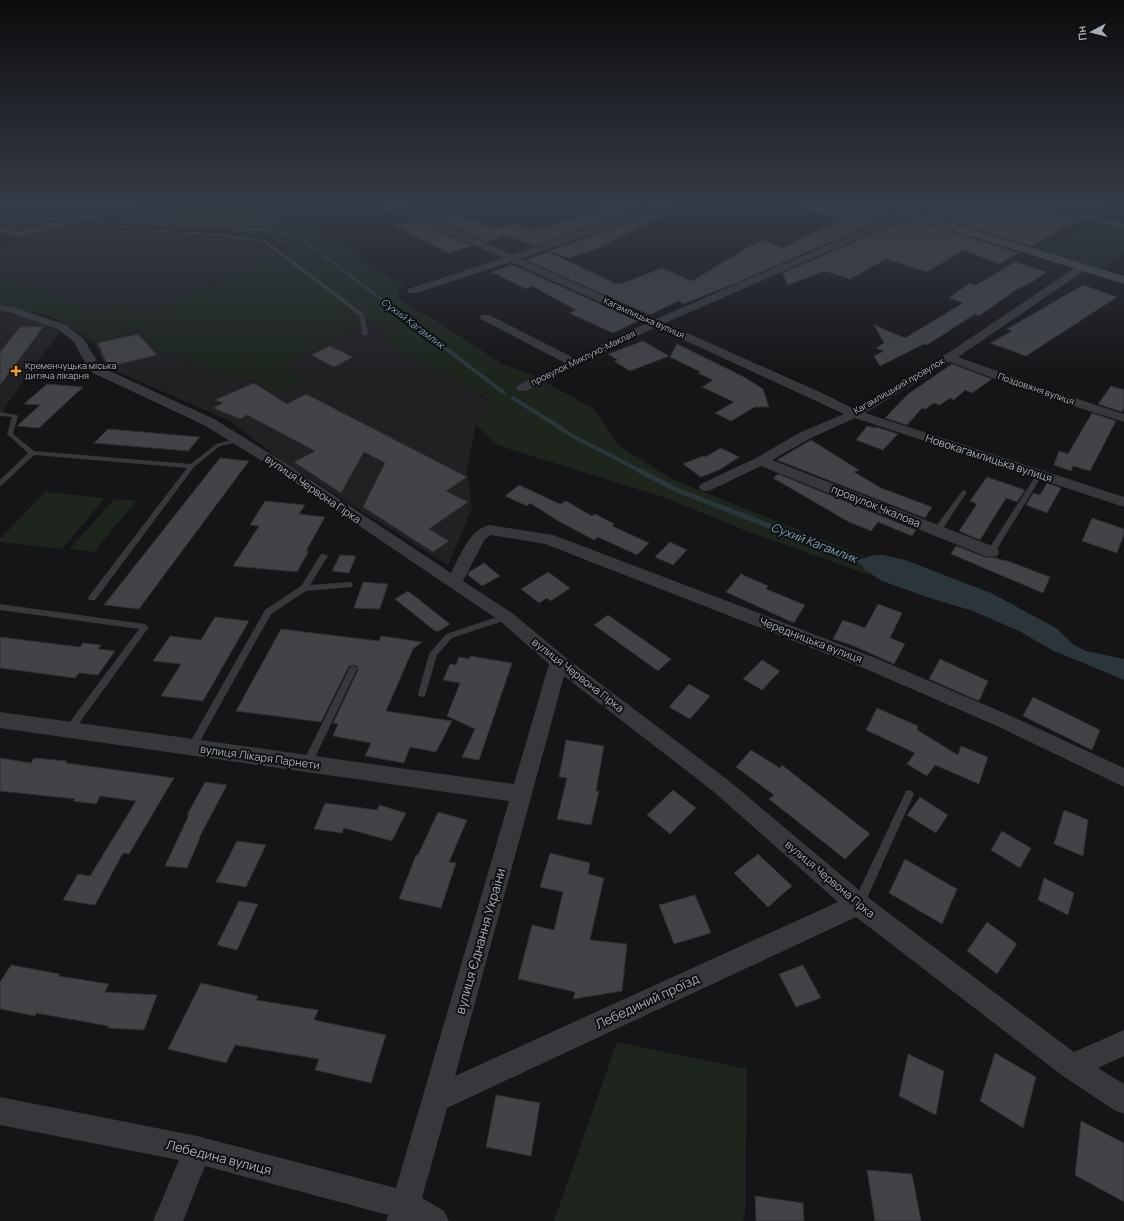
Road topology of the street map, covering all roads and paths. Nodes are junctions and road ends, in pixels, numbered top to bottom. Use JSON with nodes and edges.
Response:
{"nodes":[{"id":1,"x":290,"y":261,"type":"edge"},
{"id":2,"x":502,"y":261,"type":"edge"},
{"id":3,"x":518,"y":261,"type":"edge"},
{"id":4,"x":799,"y":261,"type":"edge"},
{"id":5,"x":1064,"y":261,"type":"edge"},
{"id":6,"x":1083,"y":267,"type":"junction"},
{"id":7,"x":1124,"y":280,"type":"edge"},
{"id":8,"x":412,"y":291,"type":"dead end"},
{"id":9,"x":1,"y":309,"type":"edge"},
{"id":10,"x":485,"y":317,"type":"dead end"},
{"id":11,"x":656,"y":323,"type":"junction"},
{"id":12,"x":365,"y":334,"type":"dead end"},
{"id":13,"x":948,"y":358,"type":"junction"},
{"id":14,"x":574,"y":363,"type":"junction"},
{"id":15,"x":522,"y":388,"type":"dead end"},
{"id":16,"x":0,"y":414,"type":"edge"},
{"id":17,"x":854,"y":414,"type":"junction"},
{"id":18,"x":1124,"y":418,"type":"edge"},
{"id":19,"x":240,"y":440,"type":"junction"},
{"id":20,"x":32,"y":453,"type":"junction"},
{"id":21,"x":761,"y":461,"type":"junction"},
{"id":22,"x":192,"y":466,"type":"junction"},
{"id":23,"x":1040,"y":474,"type":"junction"},
{"id":24,"x":0,"y":484,"type":"edge"},
{"id":25,"x":706,"y":487,"type":"dead end"},
{"id":26,"x":964,"y":492,"type":"dead end"},
{"id":27,"x":1124,"y":502,"type":"edge"},
{"id":28,"x":936,"y":531,"type":"junction"},
{"id":29,"x":990,"y":552,"type":"joint"},
{"id":30,"x":324,"y":556,"type":"dead end"},
{"id":31,"x":454,"y":583,"type":"junction"},
{"id":32,"x":349,"y":585,"type":"dead end"},
{"id":33,"x":304,"y":588,"type":"junction"},
{"id":34,"x":92,"y":598,"type":"dead end"},
{"id":35,"x":0,"y":607,"type":"edge"},
{"id":36,"x":506,"y":617,"type":"junction"},
{"id":37,"x":559,"y":662,"type":"junction"},
{"id":38,"x":353,"y":669,"type":"dead end"},
{"id":39,"x":422,"y":694,"type":"dead end"},
{"id":40,"x":0,"y":720,"type":"edge"},
{"id":41,"x":68,"y":730,"type":"junction"},
{"id":42,"x":192,"y":747,"type":"junction"},
{"id":43,"x":307,"y":764,"type":"junction"},
{"id":44,"x":1124,"y":778,"type":"edge"},
{"id":45,"x":521,"y":794,"type":"junction"},
{"id":46,"x":909,"y":794,"type":"dead end"},
{"id":47,"x":858,"y":904,"type":"junction"},
{"id":48,"x":1124,"y":1043,"type":"edge"},
{"id":49,"x":1072,"y":1067,"type":"junction"},
{"id":50,"x":436,"y":1099,"type":"junction"},
{"id":51,"x":1124,"y":1100,"type":"edge"},
{"id":52,"x":0,"y":1111,"type":"edge"},
{"id":53,"x":197,"y":1150,"type":"junction"},
{"id":54,"x":403,"y":1213,"type":"edge"},
{"id":55,"x":168,"y":1221,"type":"edge"},
{"id":56,"x":434,"y":1221,"type":"edge"}],
"edges":[{"from":1,"to":12,"type":"lane"},
{"from":2,"to":8,"type":"street"},
{"from":3,"to":11,"type":"street","name":"Кагамлицька вулиця"},
{"from":4,"to":11,"type":"street","name":"провулок Миклухо-Маклая"},
{"from":5,"to":6,"type":"street"},
{"from":6,"to":7,"type":"street"},
{"from":6,"to":13,"type":"street","name":"Кагамлицький провулок"},
{"from":9,"to":19,"type":"street","name":"вулиця Червона Гірка"},
{"from":10,"to":14,"type":"street"},
{"from":11,"to":14,"type":"street","name":"провулок Миклухо-Маклая"},
{"from":11,"to":17,"type":"street","name":"Кагамлицька вулиця"},
{"from":13,"to":17,"type":"street","name":"Кагамлицький провулок"},
{"from":13,"to":18,"type":"street","name":"Поздовжня вулиця"},
{"from":14,"to":15,"type":"street","name":"провулок Миклухо-Маклая"},
{"from":16,"to":20,"type":"lane"},
{"from":17,"to":21,"type":"street","name":"Кагамлицький провулок"},
{"from":17,"to":23,"type":"street","name":"Новокагамлицька вулиця"},
{"from":19,"to":22,"type":"lane"},
{"from":19,"to":31,"type":"street","name":"вулиця Червона Гірка"},
{"from":20,"to":22,"type":"lane"},
{"from":20,"to":24,"type":"lane"},
{"from":21,"to":25,"type":"street","name":"Кагамлицький провулок"},
{"from":21,"to":28,"type":"street","name":"провулок Чкалова"},
{"from":22,"to":34,"type":"lane"},
{"from":23,"to":27,"type":"street","name":"Новокагамлицька вулиця"},
{"from":23,"to":29,"type":"lane"},
{"from":26,"to":28,"type":"lane"},
{"from":28,"to":29,"type":"street","name":"провулок Чкалова"},
{"from":30,"to":33,"type":"lane"},
{"from":31,"to":36,"type":"street","name":"вулиця Червона Гірка"},
{"from":31,"to":44,"type":"street","name":"Чередницька вулиця"},
{"from":32,"to":33,"type":"lane"},
{"from":33,"to":42,"type":"lane"},
{"from":35,"to":41,"type":"lane"},
{"from":36,"to":37,"type":"street","name":"вулиця Червона Гірка"},
{"from":36,"to":39,"type":"lane"},
{"from":37,"to":45,"type":"street","name":"вулиця Єднання України"},
{"from":37,"to":47,"type":"street","name":"вулиця Червона Гірка"},
{"from":38,"to":43,"type":"lane"},
{"from":40,"to":41,"type":"street","name":"вулиця Лікаря Парнети"},
{"from":41,"to":42,"type":"street","name":"вулиця Лікаря Парнети"},
{"from":42,"to":43,"type":"street","name":"вулиця Лікаря Парнети"},
{"from":43,"to":45,"type":"street","name":"вулиця Лікаря Парнети"},
{"from":45,"to":50,"type":"street","name":"вулиця Єднання України"},
{"from":46,"to":47,"type":"lane"},
{"from":47,"to":49,"type":"street","name":"вулиця Червона Гірка"},
{"from":47,"to":50,"type":"street","name":"Лебединий проїзд"},
{"from":48,"to":49,"type":"street"},
{"from":49,"to":51,"type":"street","name":"вулиця Червона Гірка"},
{"from":50,"to":54,"type":"street","name":"вулиця Єднання України"},
{"from":52,"to":53,"type":"street","name":"Лебедина вулиця"},
{"from":53,"to":54,"type":"street","name":"Лебедина вулиця"},
{"from":53,"to":55,"type":"street"},
{"from":54,"to":56,"type":"street","name":"Лебедина вулиця"}]}
